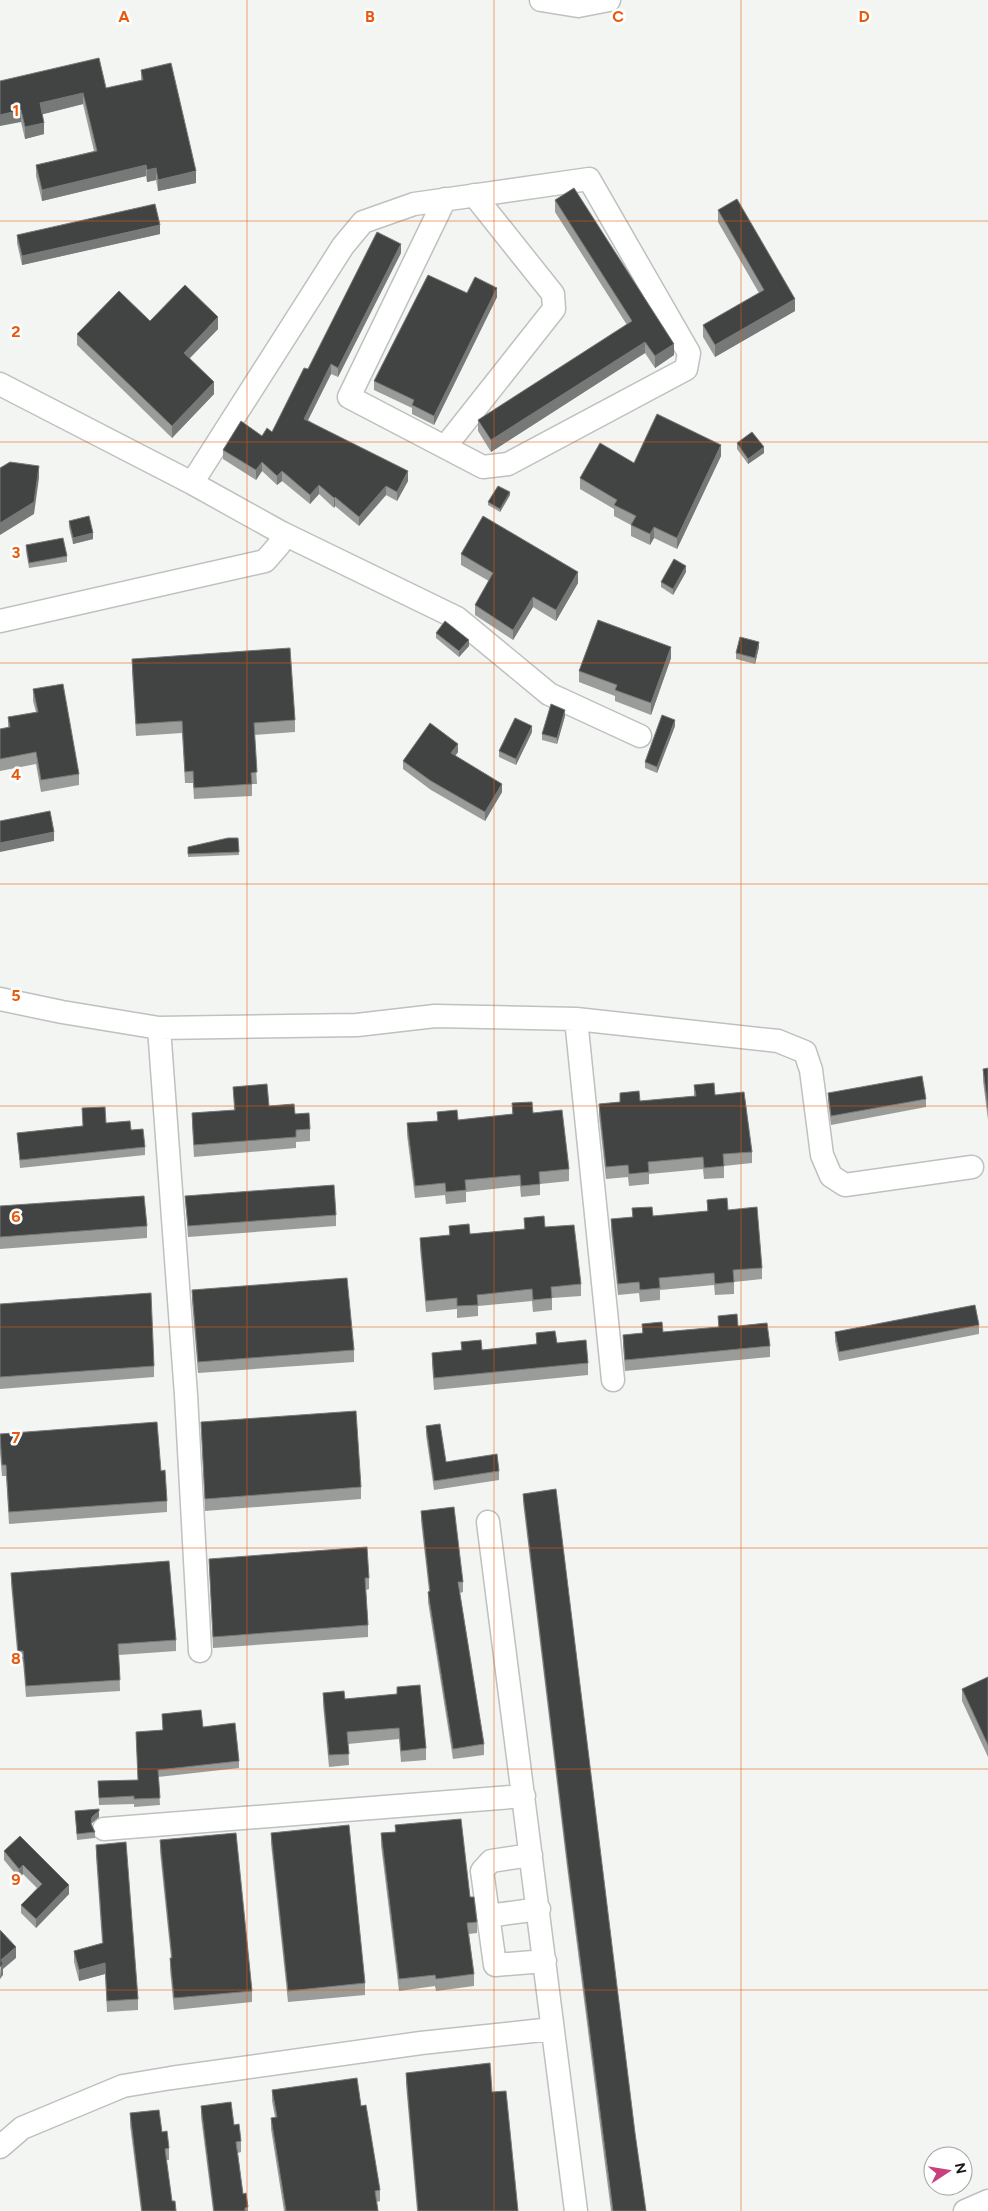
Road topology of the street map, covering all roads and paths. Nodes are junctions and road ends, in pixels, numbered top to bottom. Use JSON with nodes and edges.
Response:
{"nodes":[{"id":1,"x":541,"y":0,"type":"edge"},
{"id":2,"x":609,"y":0,"type":"edge"},
{"id":3,"x":474,"y":195,"type":"junction"},
{"id":4,"x":445,"y":199,"type":"junction"},
{"id":5,"x":0,"y":384,"type":"edge"},
{"id":6,"x":445,"y":447,"type":"junction"},
{"id":7,"x":192,"y":482,"type":"junction"},
{"id":8,"x":282,"y":533,"type":"junction"},
{"id":9,"x":0,"y":621,"type":"edge"},
{"id":10,"x":640,"y":736,"type":"dead end"},
{"id":11,"x":0,"y":999,"type":"edge"},
{"id":12,"x":576,"y":1018,"type":"junction"},
{"id":13,"x":159,"y":1028,"type":"junction"},
{"id":14,"x":972,"y":1168,"type":"dead end"},
{"id":15,"x":613,"y":1380,"type":"dead end"},
{"id":16,"x":488,"y":1522,"type":"dead end"},
{"id":17,"x":200,"y":1650,"type":"dead end"},
{"id":18,"x":524,"y":1796,"type":"junction"},
{"id":19,"x":104,"y":1829,"type":"dead end"},
{"id":20,"x":531,"y":1855,"type":"junction"},
{"id":21,"x":538,"y":1909,"type":"junction"},
{"id":22,"x":488,"y":1916,"type":"junction"},
{"id":23,"x":545,"y":1962,"type":"junction"},
{"id":24,"x":552,"y":2029,"type":"junction"},
{"id":25,"x":0,"y":2147,"type":"edge"},
{"id":26,"x":988,"y":2201,"type":"edge"},
{"id":27,"x":576,"y":2211,"type":"edge"},
{"id":28,"x":965,"y":2211,"type":"edge"}],
"edges":[{"from":1,"to":2,"type":"street"},
{"from":3,"to":4,"type":"street"},
{"from":3,"to":6,"type":"street"},
{"from":3,"to":6,"type":"street"},
{"from":4,"to":6,"type":"street"},
{"from":4,"to":7,"type":"street"},
{"from":5,"to":7,"type":"street"},
{"from":7,"to":8,"type":"street"},
{"from":8,"to":9,"type":"street"},
{"from":8,"to":10,"type":"street"},
{"from":11,"to":13,"type":"street"},
{"from":12,"to":13,"type":"street"},
{"from":12,"to":14,"type":"street"},
{"from":12,"to":15,"type":"street"},
{"from":13,"to":17,"type":"street"},
{"from":16,"to":18,"type":"street"},
{"from":18,"to":19,"type":"street"},
{"from":18,"to":20,"type":"street"},
{"from":20,"to":21,"type":"street"},
{"from":20,"to":22,"type":"street"},
{"from":21,"to":22,"type":"street"},
{"from":21,"to":23,"type":"street"},
{"from":22,"to":23,"type":"street"},
{"from":23,"to":24,"type":"street"},
{"from":24,"to":25,"type":"street"},
{"from":24,"to":27,"type":"street"},
{"from":26,"to":28,"type":"street"}]}
